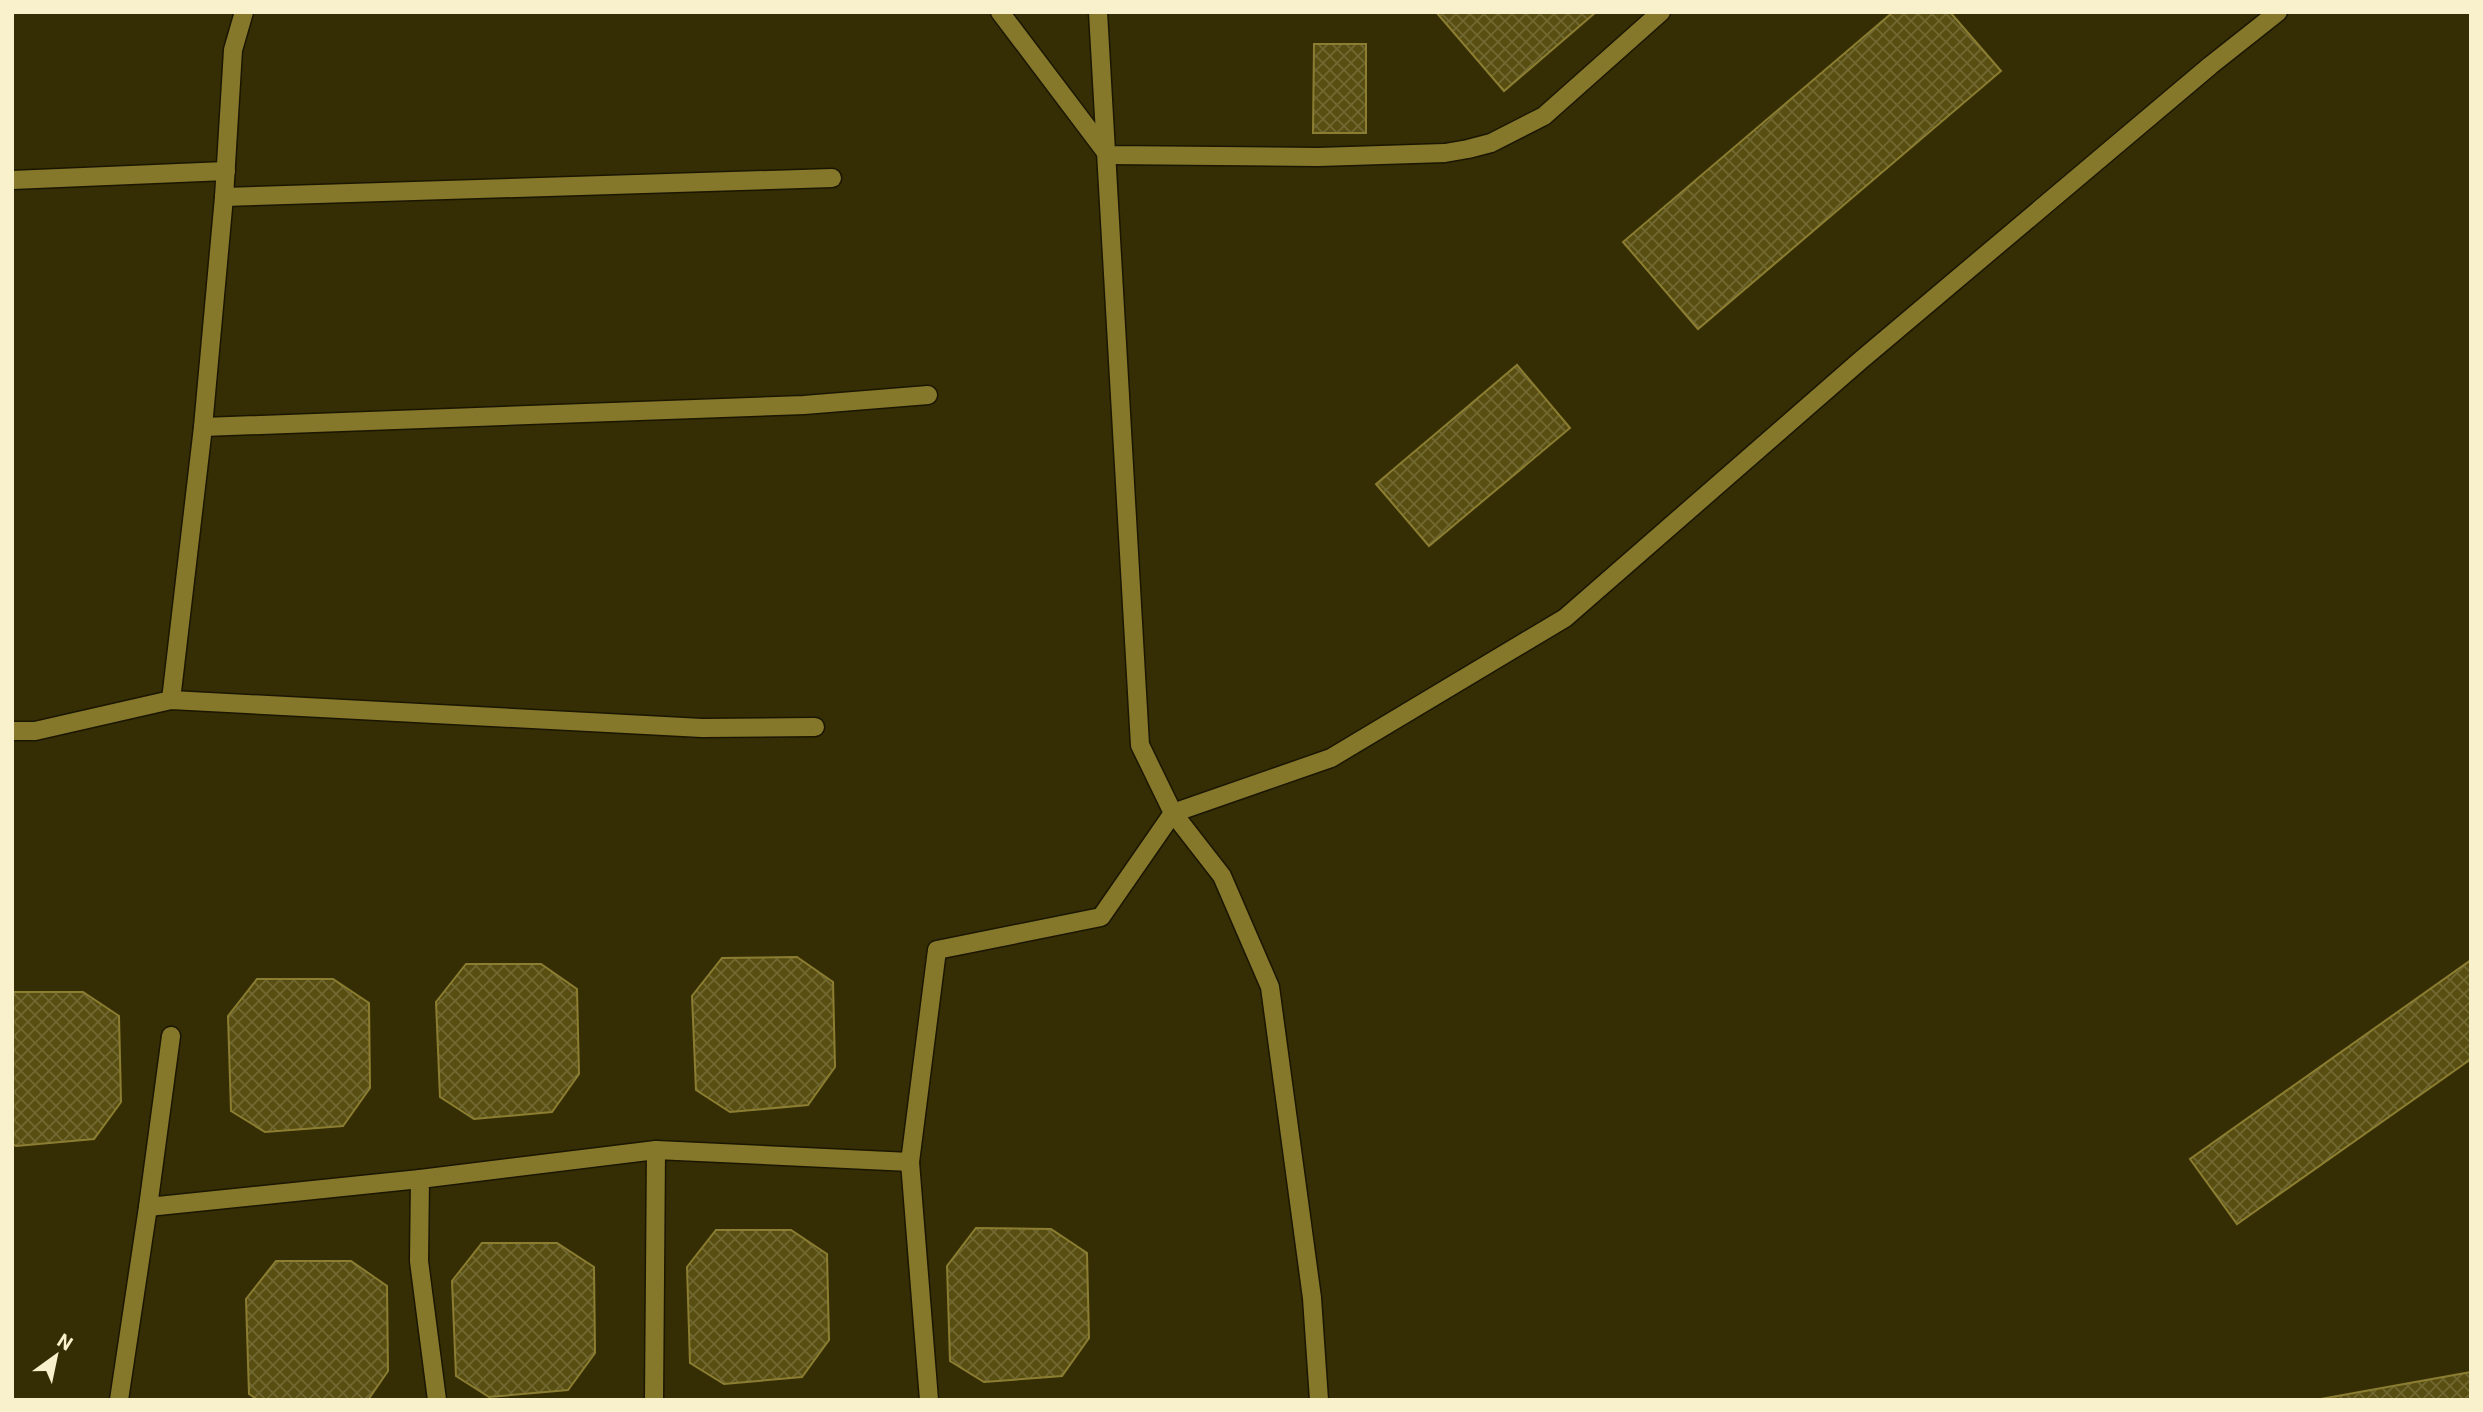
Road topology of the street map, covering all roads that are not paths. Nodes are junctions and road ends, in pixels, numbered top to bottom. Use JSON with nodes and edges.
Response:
{"nodes":[{"id":1,"x":244,"y":12,"type":"edge"},
{"id":2,"x":1000,"y":12,"type":"edge"},
{"id":3,"x":1098,"y":12,"type":"edge"},
{"id":4,"x":1661,"y":12,"type":"edge"},
{"id":5,"x":2278,"y":12,"type":"edge"},
{"id":6,"x":1108,"y":155,"type":"junction"},
{"id":7,"x":226,"y":171,"type":"junction"},
{"id":8,"x":832,"y":177,"type":"dead end"},
{"id":9,"x":12,"y":180,"type":"edge"},
{"id":10,"x":224,"y":197,"type":"junction"},
{"id":11,"x":928,"y":395,"type":"dead end"},
{"id":12,"x":203,"y":427,"type":"junction"},
{"id":13,"x":171,"y":700,"type":"junction"},
{"id":14,"x":815,"y":727,"type":"dead end"},
{"id":15,"x":12,"y":732,"type":"edge"},
{"id":16,"x":1173,"y":813,"type":"junction"},
{"id":17,"x":171,"y":1036,"type":"dead end"},
{"id":18,"x":656,"y":1150,"type":"junction"},
{"id":19,"x":910,"y":1162,"type":"junction"},
{"id":20,"x":420,"y":1180,"type":"junction"},
{"id":21,"x":148,"y":1207,"type":"junction"},
{"id":22,"x":119,"y":1400,"type":"edge"},
{"id":23,"x":437,"y":1400,"type":"edge"},
{"id":24,"x":654,"y":1400,"type":"edge"},
{"id":25,"x":929,"y":1400,"type":"edge"},
{"id":26,"x":1319,"y":1400,"type":"edge"}],
"edges":[{"from":1,"to":7,"type":"street"},
{"from":2,"to":6,"type":"street"},
{"from":3,"to":6,"type":"street"},
{"from":4,"to":6,"type":"street"},
{"from":5,"to":16,"type":"street"},
{"from":6,"to":16,"type":"street"},
{"from":7,"to":9,"type":"street"},
{"from":7,"to":10,"type":"street"},
{"from":8,"to":10,"type":"street"},
{"from":10,"to":12,"type":"street"},
{"from":11,"to":12,"type":"street"},
{"from":12,"to":13,"type":"street"},
{"from":13,"to":14,"type":"street"},
{"from":13,"to":15,"type":"street"},
{"from":16,"to":19,"type":"street"},
{"from":16,"to":26,"type":"street"},
{"from":17,"to":21,"type":"street"},
{"from":18,"to":19,"type":"street"},
{"from":18,"to":20,"type":"street"},
{"from":18,"to":24,"type":"street"},
{"from":19,"to":25,"type":"street"},
{"from":20,"to":21,"type":"street"},
{"from":20,"to":23,"type":"street"},
{"from":21,"to":22,"type":"street"}]}
